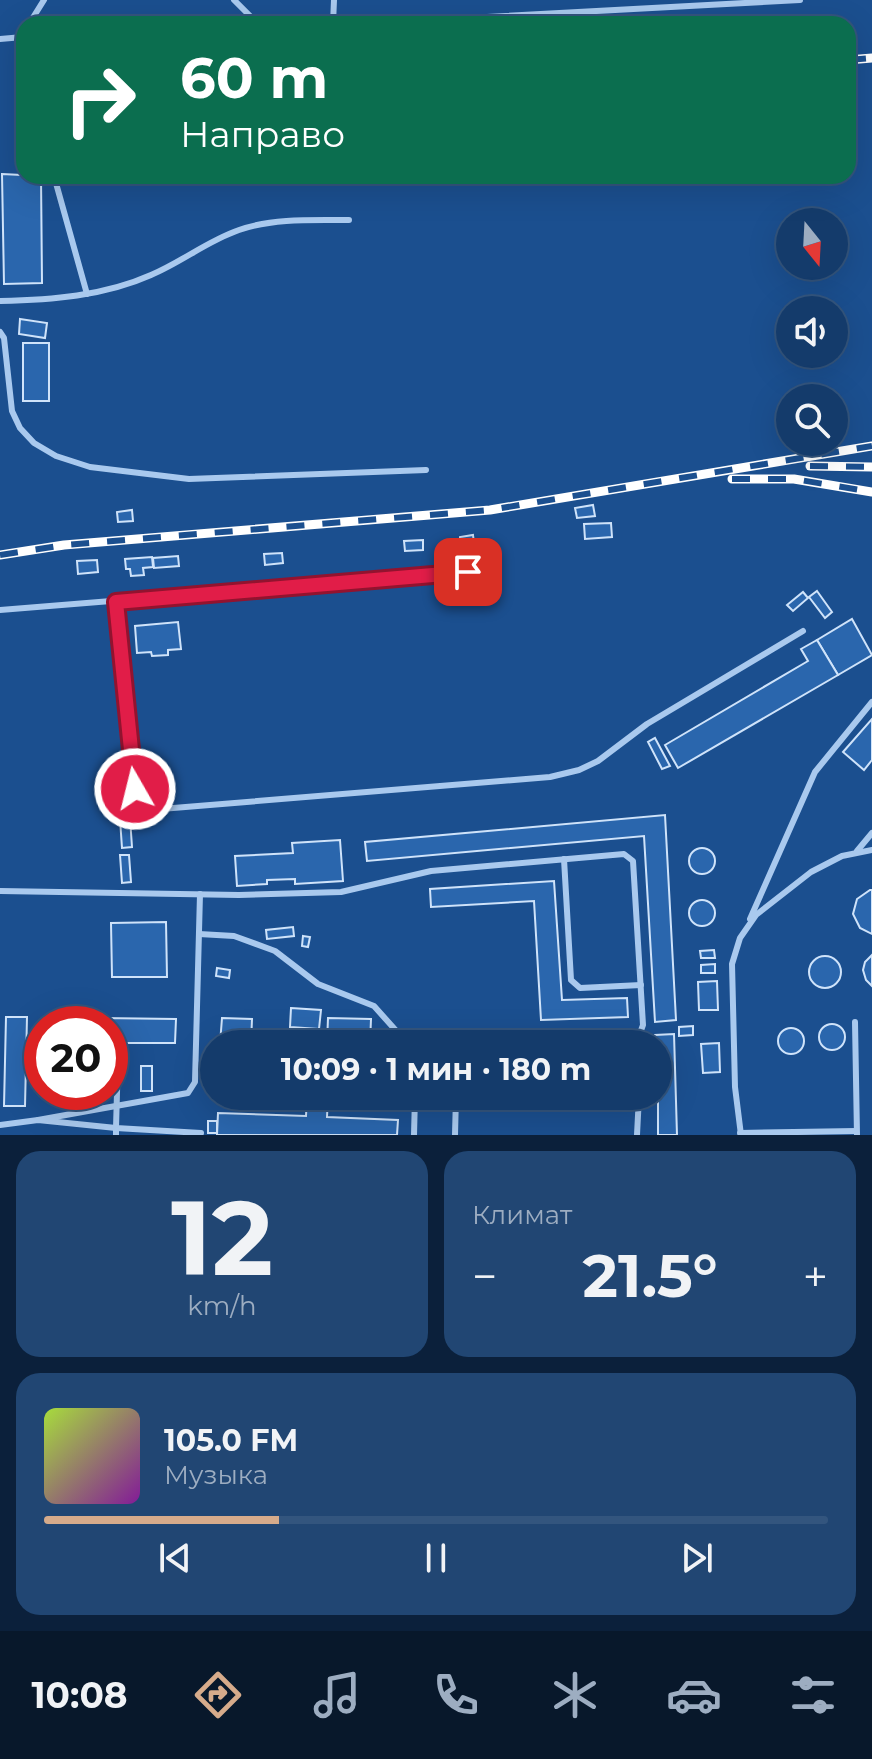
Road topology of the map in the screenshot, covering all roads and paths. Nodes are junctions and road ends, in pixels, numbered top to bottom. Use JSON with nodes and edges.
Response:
{"nodes":[{"id":1,"x":234,"y":0,"type":"edge"},
{"id":2,"x":800,"y":0,"type":"edge"},
{"id":3,"x":250,"y":16,"type":"edge"},
{"id":4,"x":505,"y":16,"type":"edge"},
{"id":5,"x":56,"y":184,"type":"edge"},
{"id":6,"x":349,"y":220,"type":"dead end"},
{"id":7,"x":87,"y":294,"type":"junction"},
{"id":8,"x":0,"y":301,"type":"edge"},
{"id":9,"x":0,"y":332,"type":"edge"},
{"id":10,"x":426,"y":470,"type":"dead end"},
{"id":11,"x":468,"y":572,"type":"dead end"},
{"id":12,"x":116,"y":602,"type":"junction"},
{"id":13,"x":0,"y":610,"type":"edge"},
{"id":14,"x":803,"y":631,"type":"dead end"},
{"id":15,"x":872,"y":702,"type":"edge"},
{"id":16,"x":872,"y":833,"type":"edge"},
{"id":17,"x":872,"y":850,"type":"edge"},
{"id":18,"x":857,"y":851,"type":"junction"},
{"id":19,"x":564,"y":859,"type":"junction"},
{"id":20,"x":0,"y":891,"type":"edge"},
{"id":21,"x":200,"y":894,"type":"junction"},
{"id":22,"x":747,"y":926,"type":"junction"},
{"id":23,"x":199,"y":934,"type":"junction"},
{"id":24,"x":641,"y":985,"type":"junction"},
{"id":25,"x":855,"y":1022,"type":"dead end"},
{"id":26,"x":395,"y":1030,"type":"edge"},
{"id":27,"x":641,"y":1030,"type":"edge"},
{"id":28,"x":128,"y":1104,"type":"edge"},
{"id":29,"x":94,"y":1110,"type":"edge"},
{"id":30,"x":116,"y":1110,"type":"edge"},
{"id":31,"x":415,"y":1110,"type":"edge"},
{"id":32,"x":456,"y":1110,"type":"edge"},
{"id":33,"x":638,"y":1110,"type":"edge"},
{"id":34,"x":38,"y":1120,"type":"junction"},
{"id":35,"x":0,"y":1125,"type":"edge"},
{"id":36,"x":116,"y":1132,"type":"edge"},
{"id":37,"x":201,"y":1133,"type":"edge"},
{"id":38,"x":856,"y":1133,"type":"edge"},
{"id":39,"x":740,"y":1134,"type":"edge"},
{"id":40,"x":414,"y":1135,"type":"edge"},
{"id":41,"x":455,"y":1135,"type":"edge"},
{"id":42,"x":637,"y":1135,"type":"edge"}],
"edges":[{"from":1,"to":3,"type":"lane"},
{"from":2,"to":4,"type":"lane"},
{"from":5,"to":7,"type":"lane"},
{"from":6,"to":7,"type":"lane"},
{"from":7,"to":8,"type":"lane"},
{"from":9,"to":10,"type":"lane"},
{"from":11,"to":12,"type":"lane"},
{"from":12,"to":13,"type":"lane"},
{"from":12,"to":14,"type":"lane"},
{"from":15,"to":22,"type":"lane"},
{"from":16,"to":18,"type":"lane"},
{"from":17,"to":18,"type":"lane"},
{"from":18,"to":22,"type":"lane"},
{"from":19,"to":21,"type":"lane"},
{"from":19,"to":24,"type":"lane"},
{"from":19,"to":24,"type":"lane"},
{"from":20,"to":21,"type":"lane"},
{"from":21,"to":23,"type":"lane"},
{"from":22,"to":39,"type":"lane"},
{"from":23,"to":26,"type":"lane"},
{"from":23,"to":28,"type":"lane"},
{"from":24,"to":27,"type":"lane"},
{"from":25,"to":38,"type":"lane"},
{"from":29,"to":34,"type":"lane"},
{"from":30,"to":36,"type":"lane"},
{"from":31,"to":40,"type":"lane"},
{"from":32,"to":41,"type":"lane"},
{"from":33,"to":42,"type":"lane"},
{"from":34,"to":35,"type":"lane"},
{"from":34,"to":36,"type":"lane"},
{"from":36,"to":37,"type":"lane"},
{"from":38,"to":39,"type":"lane"}]}
